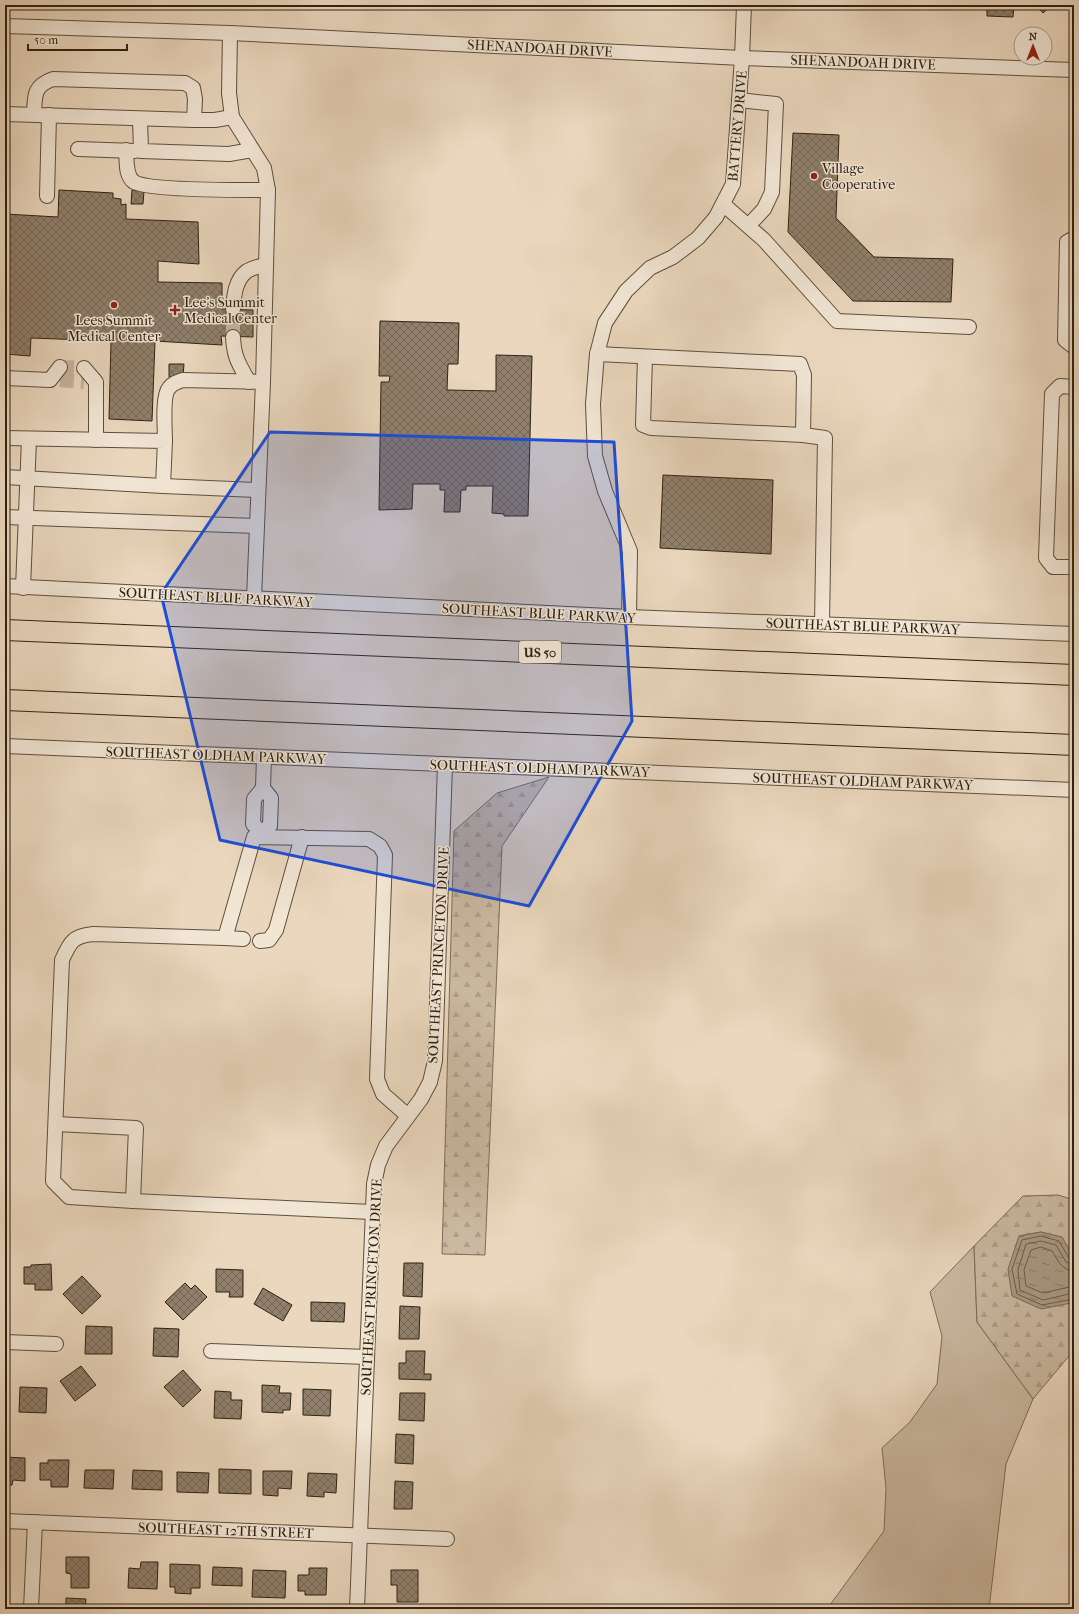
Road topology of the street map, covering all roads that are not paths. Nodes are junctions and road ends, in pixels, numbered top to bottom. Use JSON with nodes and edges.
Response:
{"nodes":[{"id":1,"x":744,"y":5,"type":"edge"},
{"id":2,"x":5,"y":26,"type":"edge"},
{"id":3,"x":230,"y":33,"type":"junction"},
{"id":4,"x":742,"y":58,"type":"junction"},
{"id":5,"x":1074,"y":70,"type":"edge"},
{"id":6,"x":739,"y":100,"type":"junction"},
{"id":7,"x":5,"y":114,"type":"edge"},
{"id":8,"x":34,"y":114,"type":"junction"},
{"id":9,"x":49,"y":115,"type":"junction"},
{"id":10,"x":232,"y":117,"type":"junction"},
{"id":11,"x":140,"y":119,"type":"junction"},
{"id":12,"x":194,"y":120,"type":"junction"},
{"id":13,"x":78,"y":149,"type":"dead end"},
{"id":14,"x":126,"y":150,"type":"junction"},
{"id":15,"x":252,"y":150,"type":"junction"},
{"id":16,"x":141,"y":151,"type":"junction"},
{"id":17,"x":268,"y":190,"type":"junction"},
{"id":18,"x":47,"y":196,"type":"dead end"},
{"id":19,"x":723,"y":204,"type":"junction"},
{"id":20,"x":748,"y":226,"type":"junction"},
{"id":21,"x":1074,"y":238,"type":"edge"},
{"id":22,"x":265,"y":264,"type":"junction"},
{"id":23,"x":1070,"y":275,"type":"edge"},
{"id":24,"x":233,"y":309,"type":"tunnel mouth"},
{"id":25,"x":1070,"y":311,"type":"edge"},
{"id":26,"x":969,"y":327,"type":"dead end"},
{"id":27,"x":232,"y":337,"type":"tunnel mouth"},
{"id":28,"x":1074,"y":347,"type":"edge"},
{"id":29,"x":597,"y":354,"type":"junction"},
{"id":30,"x":645,"y":357,"type":"junction"},
{"id":31,"x":56,"y":376,"type":"tunnel mouth"},
{"id":32,"x":88,"y":377,"type":"dead end"},
{"id":33,"x":5,"y":378,"type":"edge"},
{"id":34,"x":256,"y":382,"type":"junction"},
{"id":35,"x":1074,"y":387,"type":"edge"},
{"id":36,"x":803,"y":435,"type":"junction"},
{"id":37,"x":5,"y":438,"type":"edge"},
{"id":38,"x":29,"y":439,"type":"junction"},
{"id":39,"x":96,"y":440,"type":"junction"},
{"id":40,"x":165,"y":441,"type":"junction"},
{"id":41,"x":5,"y":477,"type":"edge"},
{"id":42,"x":27,"y":479,"type":"junction"},
{"id":43,"x":163,"y":486,"type":"junction"},
{"id":44,"x":258,"y":490,"type":"junction"},
{"id":45,"x":5,"y":517,"type":"edge"},
{"id":46,"x":25,"y":518,"type":"junction"},
{"id":47,"x":257,"y":526,"type":"junction"},
{"id":48,"x":1074,"y":567,"type":"edge"},
{"id":49,"x":5,"y":586,"type":"edge"},
{"id":50,"x":23,"y":588,"type":"junction"},
{"id":51,"x":254,"y":598,"type":"junction"},
{"id":52,"x":629,"y":617,"type":"junction"},
{"id":53,"x":822,"y":624,"type":"junction"},
{"id":54,"x":5,"y":630,"type":"edge"},
{"id":55,"x":1074,"y":634,"type":"edge"},
{"id":56,"x":1074,"y":675,"type":"edge"},
{"id":57,"x":5,"y":700,"type":"edge"},
{"id":58,"x":1074,"y":745,"type":"edge"},
{"id":59,"x":5,"y":746,"type":"edge"},
{"id":60,"x":264,"y":757,"type":"junction"},
{"id":61,"x":445,"y":764,"type":"junction"},
{"id":62,"x":1074,"y":790,"type":"edge"},
{"id":63,"x":261,"y":834,"type":"junction"},
{"id":64,"x":302,"y":837,"type":"junction"},
{"id":65,"x":225,"y":938,"type":"junction"},
{"id":66,"x":243,"y":939,"type":"dead end"},
{"id":67,"x":260,"y":941,"type":"dead end"},
{"id":68,"x":408,"y":1116,"type":"junction"},
{"id":69,"x":56,"y":1124,"type":"junction"},
{"id":70,"x":133,"y":1201,"type":"junction"},
{"id":71,"x":372,"y":1212,"type":"junction"},
{"id":72,"x":5,"y":1342,"type":"edge"},
{"id":73,"x":56,"y":1344,"type":"dead end"},
{"id":74,"x":211,"y":1350,"type":"dead end"},
{"id":75,"x":367,"y":1357,"type":"junction"},
{"id":76,"x":5,"y":1521,"type":"edge"},
{"id":77,"x":35,"y":1522,"type":"junction"},
{"id":78,"x":360,"y":1536,"type":"junction"},
{"id":79,"x":447,"y":1539,"type":"dead end"},
{"id":80,"x":31,"y":1609,"type":"edge"},
{"id":81,"x":357,"y":1609,"type":"edge"}],
"edges":[{"from":1,"to":4,"type":"street","name":"BATTERY DRIVE"},
{"from":2,"to":3,"type":"street","name":"SHENANDOAH DRIVE"},
{"from":3,"to":4,"type":"street","name":"SHENANDOAH DRIVE"},
{"from":3,"to":10,"type":"street"},
{"from":4,"to":5,"type":"street","name":"SHENANDOAH DRIVE"},
{"from":4,"to":6,"type":"street","name":"BATTERY DRIVE"},
{"from":6,"to":19,"type":"street","name":"BATTERY DRIVE"},
{"from":6,"to":20,"type":"street"},
{"from":7,"to":8,"type":"street"},
{"from":8,"to":9,"type":"street"},
{"from":8,"to":12,"type":"street"},
{"from":9,"to":11,"type":"street"},
{"from":9,"to":18,"type":"street"},
{"from":10,"to":12,"type":"street"},
{"from":10,"to":15,"type":"street"},
{"from":11,"to":12,"type":"street"},
{"from":11,"to":16,"type":"street"},
{"from":13,"to":14,"type":"street"},
{"from":14,"to":16,"type":"street"},
{"from":14,"to":17,"type":"street"},
{"from":15,"to":16,"type":"street"},
{"from":15,"to":17,"type":"street"},
{"from":17,"to":22,"type":"street"},
{"from":19,"to":20,"type":"street"},
{"from":19,"to":29,"type":"street","name":"BATTERY DRIVE"},
{"from":20,"to":26,"type":"street"},
{"from":21,"to":23,"type":"street"},
{"from":22,"to":24,"type":"street"},
{"from":22,"to":34,"type":"street"},
{"from":23,"to":25,"type":"street"},
{"from":25,"to":28,"type":"street"},
{"from":27,"to":34,"type":"street"},
{"from":29,"to":30,"type":"street"},
{"from":29,"to":52,"type":"street","name":"BATTERY DRIVE"},
{"from":30,"to":36,"type":"street"},
{"from":30,"to":36,"type":"street"},
{"from":31,"to":33,"type":"street"},
{"from":32,"to":39,"type":"street"},
{"from":34,"to":40,"type":"street"},
{"from":34,"to":44,"type":"street"},
{"from":35,"to":48,"type":"street"},
{"from":36,"to":53,"type":"street"},
{"from":37,"to":38,"type":"street"},
{"from":38,"to":39,"type":"street"},
{"from":38,"to":42,"type":"street"},
{"from":39,"to":40,"type":"street"},
{"from":40,"to":43,"type":"street"},
{"from":41,"to":42,"type":"street"},
{"from":42,"to":43,"type":"street"},
{"from":42,"to":46,"type":"street"},
{"from":43,"to":44,"type":"street"},
{"from":44,"to":47,"type":"street"},
{"from":45,"to":46,"type":"street"},
{"from":46,"to":47,"type":"street"},
{"from":46,"to":50,"type":"street"},
{"from":47,"to":51,"type":"street"},
{"from":49,"to":50,"type":"street","name":"SOUTHEAST BLUE PARKWAY"},
{"from":50,"to":51,"type":"street","name":"SOUTHEAST BLUE PARKWAY"},
{"from":51,"to":52,"type":"street","name":"SOUTHEAST BLUE PARKWAY"},
{"from":52,"to":53,"type":"street","name":"SOUTHEAST BLUE PARKWAY"},
{"from":53,"to":55,"type":"street","name":"SOUTHEAST BLUE PARKWAY"},
{"from":54,"to":56,"type":"highway","number":"US 50"},
{"from":57,"to":58,"type":"highway"},
{"from":59,"to":60,"type":"street","name":"SOUTHEAST OLDHAM PARKWAY"},
{"from":60,"to":61,"type":"street","name":"SOUTHEAST OLDHAM PARKWAY"},
{"from":60,"to":63,"type":"street"},
{"from":61,"to":62,"type":"street","name":"SOUTHEAST OLDHAM PARKWAY"},
{"from":61,"to":68,"type":"street","name":"SOUTHEAST PRINCETON DRIVE"},
{"from":63,"to":64,"type":"street"},
{"from":63,"to":65,"type":"street"},
{"from":64,"to":67,"type":"street"},
{"from":64,"to":68,"type":"street"},
{"from":65,"to":66,"type":"street"},
{"from":65,"to":69,"type":"street"},
{"from":68,"to":71,"type":"street","name":"SOUTHEAST PRINCETON DRIVE"},
{"from":69,"to":70,"type":"street"},
{"from":69,"to":70,"type":"street"},
{"from":70,"to":71,"type":"street"},
{"from":71,"to":75,"type":"street","name":"SOUTHEAST PRINCETON DRIVE"},
{"from":72,"to":73,"type":"street"},
{"from":74,"to":75,"type":"street"},
{"from":75,"to":78,"type":"street","name":"SOUTHEAST PRINCETON DRIVE"},
{"from":76,"to":77,"type":"street","name":"SOUTHEAST 12TH STREET"},
{"from":77,"to":78,"type":"street","name":"SOUTHEAST 12TH STREET"},
{"from":77,"to":80,"type":"street"},
{"from":78,"to":79,"type":"street","name":"SOUTHEAST 12TH STREET"},
{"from":78,"to":81,"type":"street","name":"SOUTHEAST PRINCETON DRIVE"}]}
